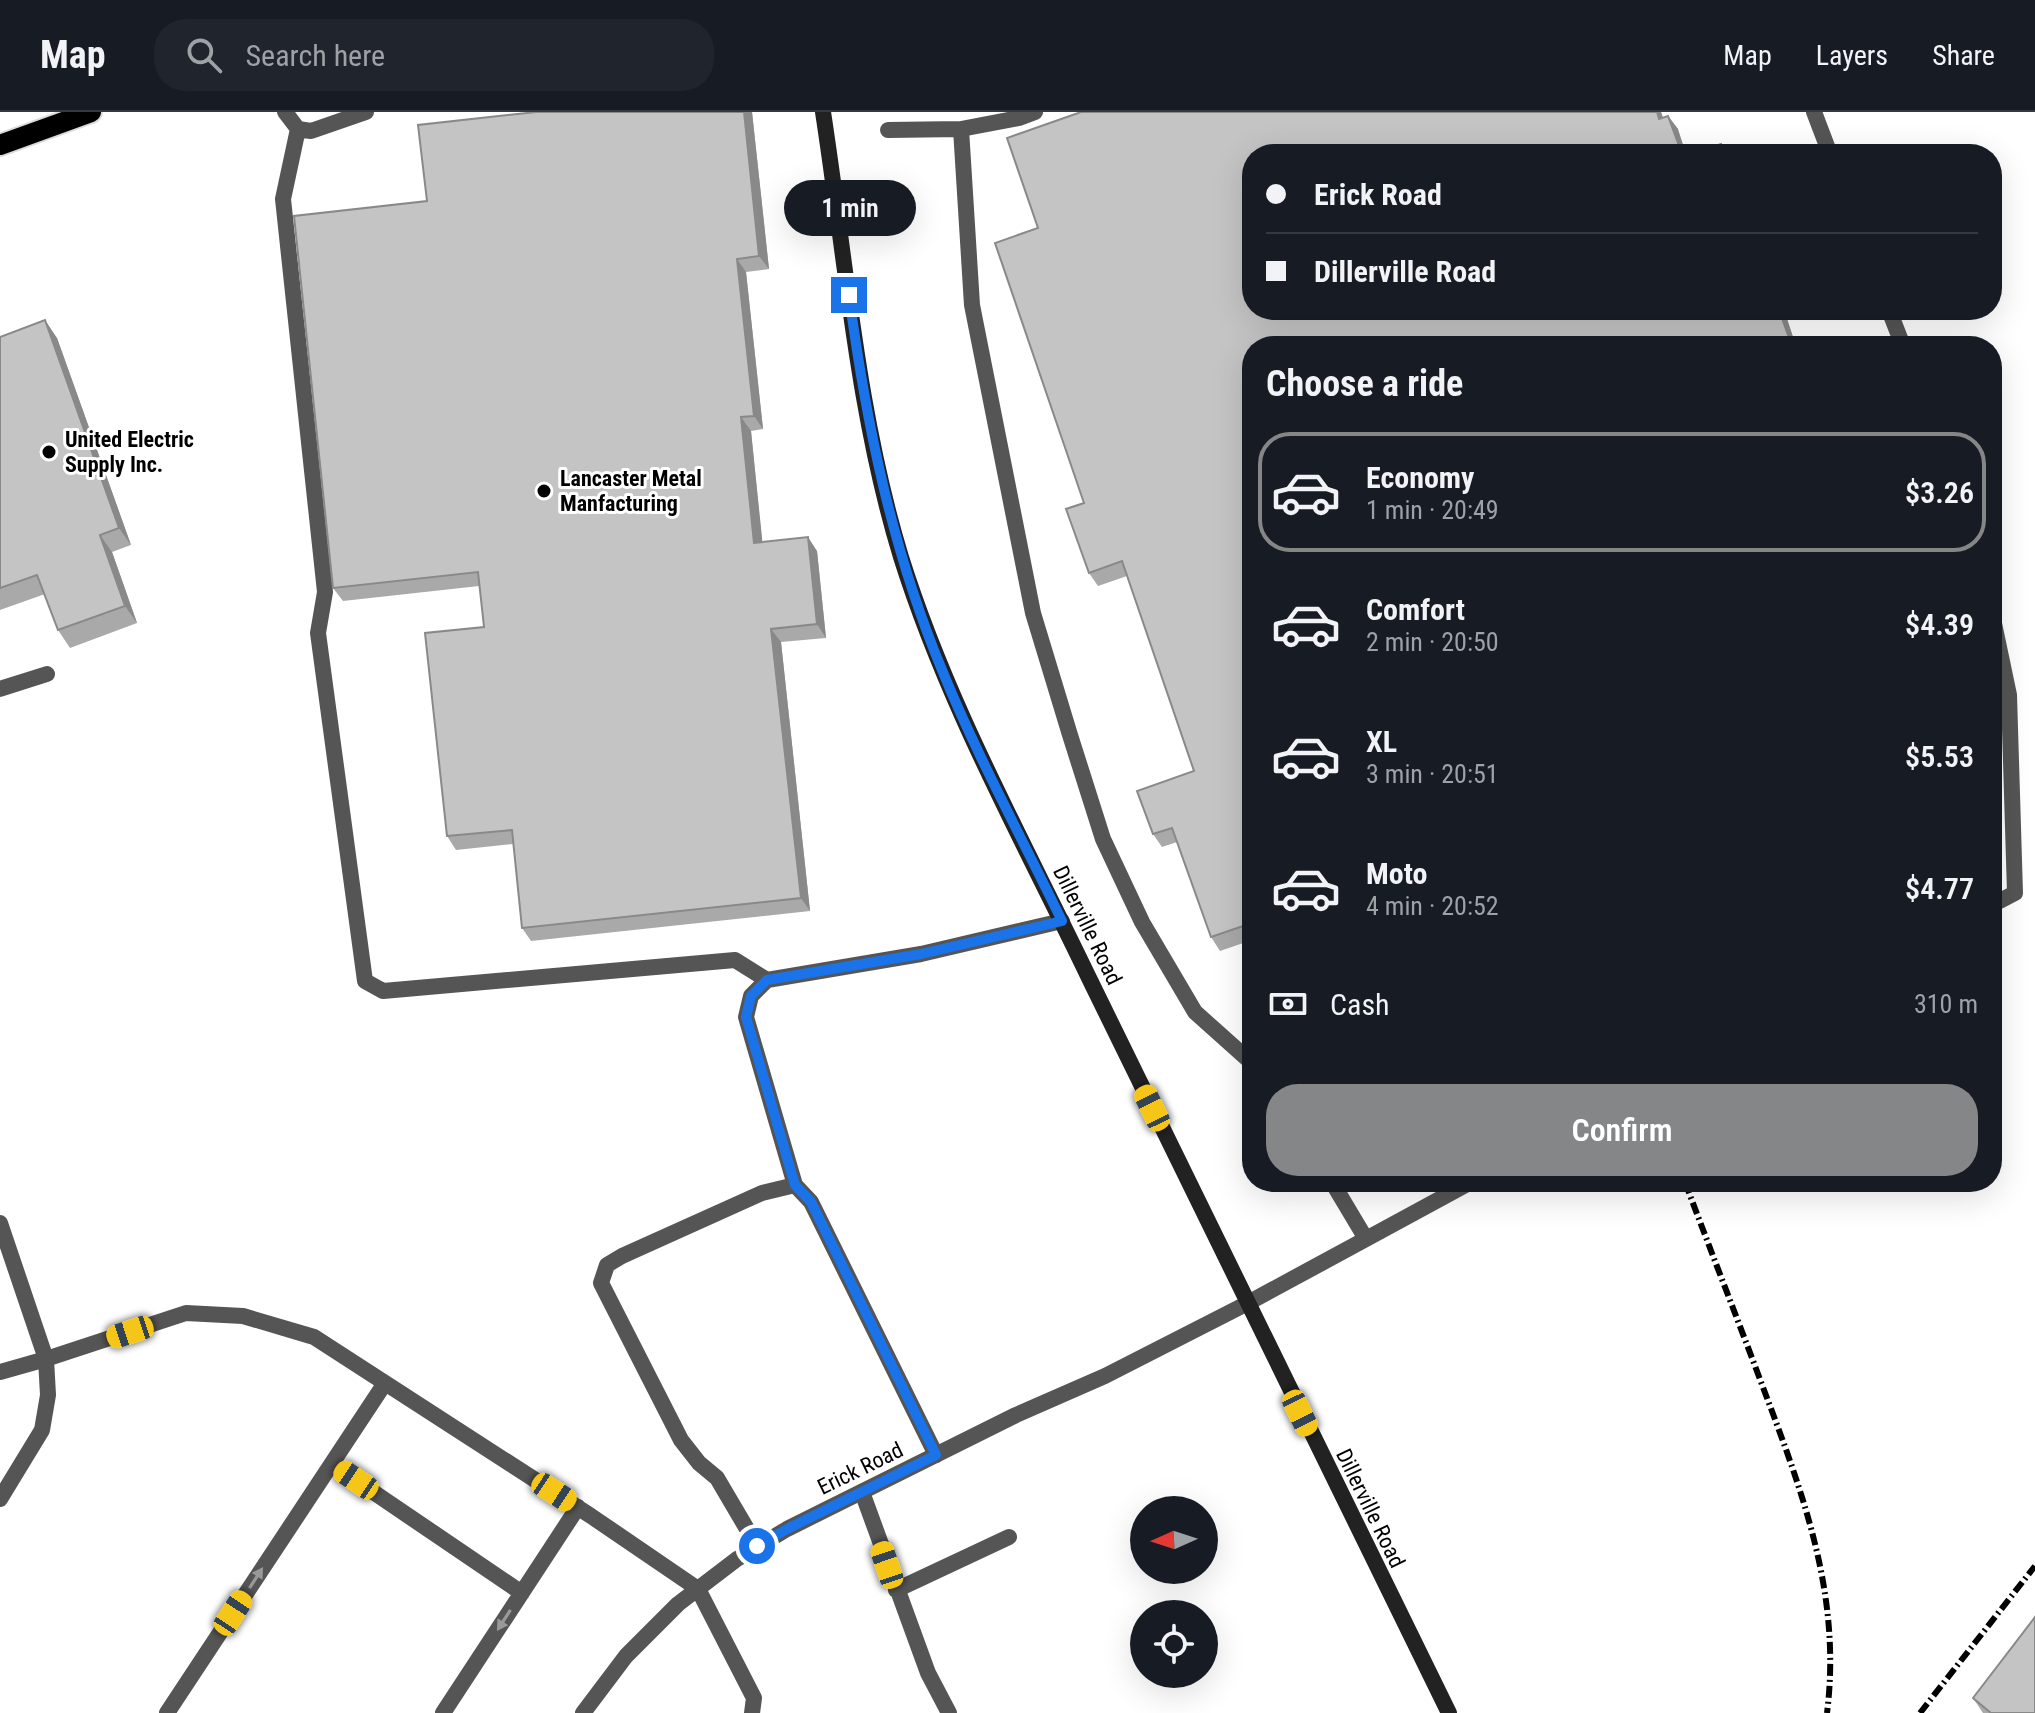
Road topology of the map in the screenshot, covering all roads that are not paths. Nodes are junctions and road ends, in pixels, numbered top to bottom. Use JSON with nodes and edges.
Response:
{"nodes":[{"id":1,"x":88,"y":112,"type":"edge"},
{"id":2,"x":285,"y":112,"type":"edge"},
{"id":3,"x":366,"y":112,"type":"edge"},
{"id":4,"x":823,"y":112,"type":"edge"},
{"id":5,"x":1035,"y":112,"type":"edge"},
{"id":6,"x":1814,"y":112,"type":"edge"},
{"id":7,"x":298,"y":129,"type":"junction"},
{"id":8,"x":961,"y":129,"type":"junction"},
{"id":9,"x":888,"y":130,"type":"dead end"},
{"id":10,"x":1826,"y":144,"type":"edge"},
{"id":11,"x":0,"y":145,"type":"edge"},
{"id":12,"x":2002,"y":662,"type":"edge"},
{"id":13,"x":47,"y":674,"type":"dead end"},
{"id":14,"x":0,"y":689,"type":"edge"},
{"id":15,"x":2002,"y":900,"type":"edge"},
{"id":16,"x":1062,"y":921,"type":"junction"},
{"id":17,"x":767,"y":980,"type":"junction"},
{"id":18,"x":1242,"y":1054,"type":"edge"},
{"id":19,"x":795,"y":1185,"type":"junction"},
{"id":20,"x":1338,"y":1192,"type":"edge"},
{"id":21,"x":1453,"y":1192,"type":"edge"},
{"id":22,"x":0,"y":1223,"type":"edge"},
{"id":23,"x":1366,"y":1239,"type":"junction"},
{"id":24,"x":1246,"y":1304,"type":"junction"},
{"id":25,"x":46,"y":1359,"type":"junction"},
{"id":26,"x":0,"y":1372,"type":"edge"},
{"id":27,"x":385,"y":1383,"type":"junction"},
{"id":28,"x":936,"y":1455,"type":"junction"},
{"id":29,"x":332,"y":1464,"type":"junction"},
{"id":30,"x":862,"y":1492,"type":"junction"},
{"id":31,"x":0,"y":1499,"type":"edge"},
{"id":32,"x":578,"y":1507,"type":"junction"},
{"id":33,"x":1009,"y":1537,"type":"dead end"},
{"id":34,"x":757,"y":1546,"type":"junction"},
{"id":35,"x":698,"y":1589,"type":"junction"},
{"id":36,"x":896,"y":1590,"type":"junction"},
{"id":37,"x":522,"y":1593,"type":"junction"},
{"id":38,"x":167,"y":1713,"type":"edge"},
{"id":39,"x":443,"y":1713,"type":"edge"},
{"id":40,"x":583,"y":1713,"type":"edge"},
{"id":41,"x":752,"y":1713,"type":"edge"},
{"id":42,"x":949,"y":1713,"type":"edge"},
{"id":43,"x":1449,"y":1713,"type":"edge"}],
"edges":[{"from":1,"to":11,"type":"main road"},
{"from":2,"to":7,"type":"street"},
{"from":3,"to":7,"type":"street"},
{"from":4,"to":16,"type":"main road","name":"Dillerville Road"},
{"from":5,"to":8,"type":"street"},
{"from":6,"to":10,"type":"street"},
{"from":7,"to":17,"type":"street"},
{"from":8,"to":9,"type":"street"},
{"from":8,"to":18,"type":"street"},
{"from":12,"to":15,"type":"street"},
{"from":13,"to":14,"type":"street"},
{"from":16,"to":17,"type":"street"},
{"from":16,"to":24,"type":"main road","name":"Dillerville Road"},
{"from":17,"to":19,"type":"street"},
{"from":19,"to":28,"type":"street"},
{"from":19,"to":34,"type":"street"},
{"from":20,"to":23,"type":"street"},
{"from":21,"to":23,"type":"street","name":"Erick Road"},
{"from":22,"to":25,"type":"street"},
{"from":23,"to":24,"type":"street","name":"Erick Road"},
{"from":24,"to":28,"type":"street","name":"Erick Road"},
{"from":24,"to":43,"type":"main road","name":"Dillerville Road"},
{"from":25,"to":26,"type":"street"},
{"from":25,"to":27,"type":"street"},
{"from":25,"to":31,"type":"street"},
{"from":27,"to":29,"type":"street"},
{"from":27,"to":32,"type":"street"},
{"from":28,"to":30,"type":"street","name":"Erick Road"},
{"from":29,"to":37,"type":"street"},
{"from":38,"to":29,"type":"street","one_way":true},
{"from":30,"to":34,"type":"street","name":"Erick Road"},
{"from":30,"to":36,"type":"street"},
{"from":32,"to":35,"type":"street"},
{"from":32,"to":37,"type":"street"},
{"from":33,"to":36,"type":"street"},
{"from":34,"to":35,"type":"street","name":"Erick Road"},
{"from":35,"to":40,"type":"street","name":"Erick Road"},
{"from":35,"to":41,"type":"street"},
{"from":36,"to":42,"type":"street"},
{"from":37,"to":39,"type":"street","one_way":true}]}
